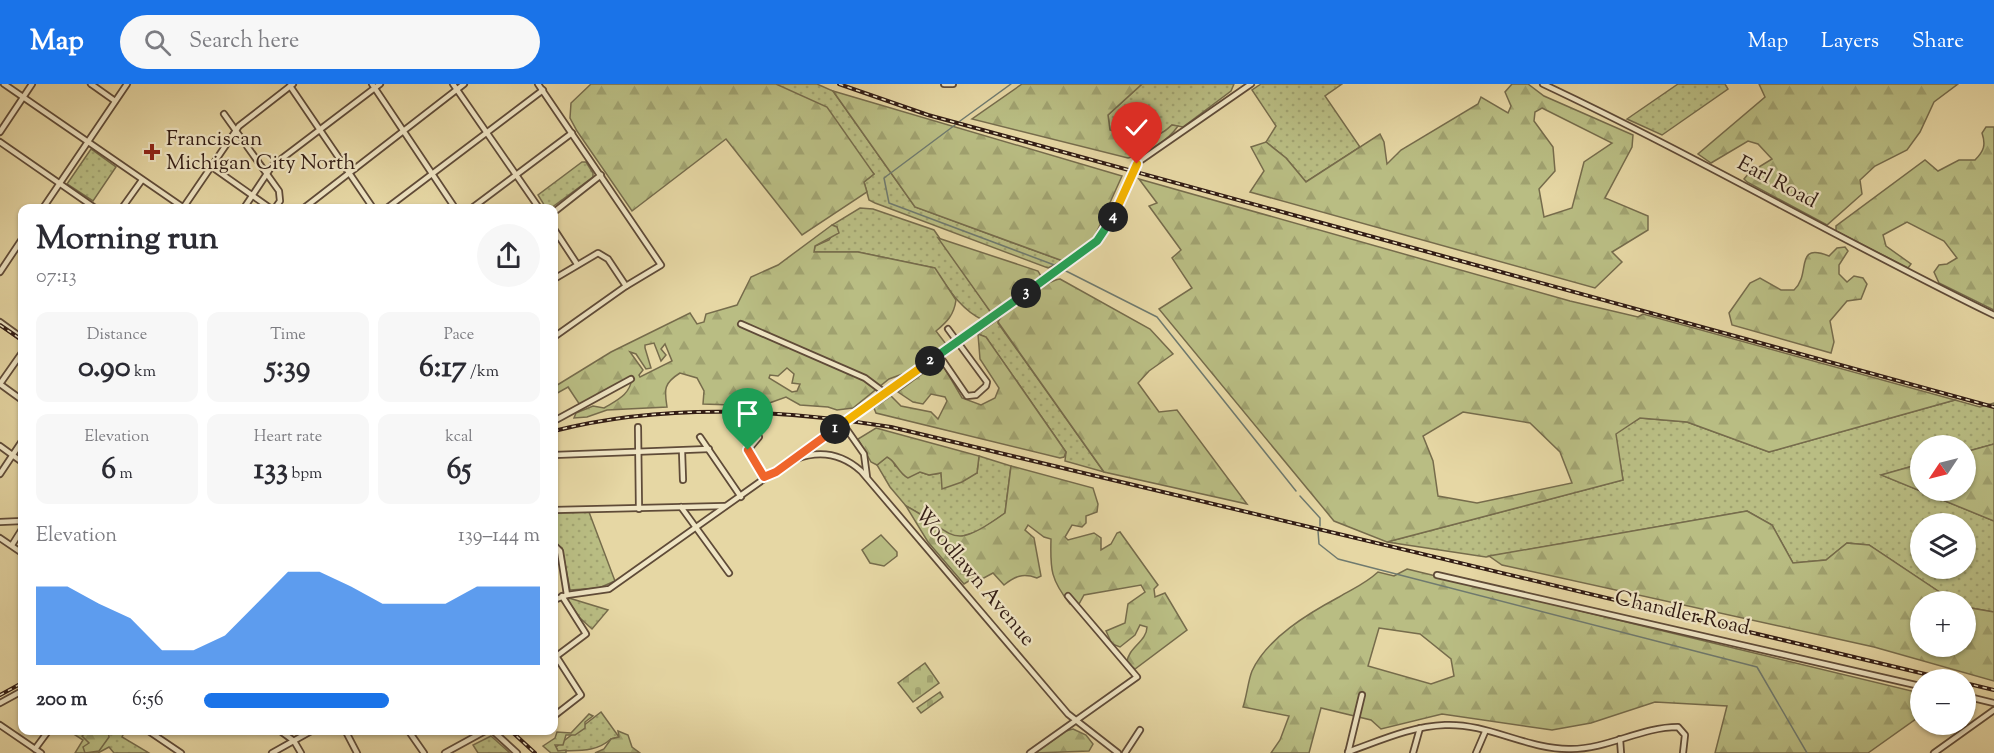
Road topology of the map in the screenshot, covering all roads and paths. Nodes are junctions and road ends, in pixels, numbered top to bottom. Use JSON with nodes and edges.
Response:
{"nodes":[{"id":1,"x":4,"y":84,"type":"edge"},
{"id":2,"x":32,"y":84,"type":"edge"},
{"id":3,"x":91,"y":84,"type":"edge"},
{"id":4,"x":127,"y":84,"type":"edge"},
{"id":5,"x":380,"y":84,"type":"edge"},
{"id":6,"x":453,"y":84,"type":"edge"},
{"id":7,"x":464,"y":84,"type":"edge"},
{"id":8,"x":538,"y":84,"type":"edge"},
{"id":9,"x":944,"y":84,"type":"edge"},
{"id":10,"x":952,"y":84,"type":"edge"},
{"id":11,"x":1251,"y":84,"type":"edge"},
{"id":12,"x":1543,"y":84,"type":"edge"},
{"id":13,"x":290,"y":85,"type":"edge"},
{"id":14,"x":373,"y":86,"type":"edge"},
{"id":15,"x":457,"y":90,"type":"junction"},
{"id":16,"x":543,"y":90,"type":"junction"},
{"id":17,"x":23,"y":97,"type":"junction"},
{"id":18,"x":115,"y":101,"type":"junction"},
{"id":19,"x":224,"y":114,"type":"dead end"},
{"id":20,"x":236,"y":130,"type":"junction"},
{"id":21,"x":318,"y":130,"type":"junction"},
{"id":22,"x":403,"y":131,"type":"junction"},
{"id":23,"x":0,"y":132,"type":"edge"},
{"id":24,"x":487,"y":133,"type":"junction"},
{"id":25,"x":572,"y":133,"type":"junction"},
{"id":26,"x":0,"y":142,"type":"edge"},
{"id":27,"x":87,"y":143,"type":"junction"},
{"id":28,"x":212,"y":167,"type":"junction"},
{"id":29,"x":266,"y":173,"type":"junction"},
{"id":30,"x":348,"y":173,"type":"junction"},
{"id":31,"x":432,"y":174,"type":"junction"},
{"id":32,"x":516,"y":176,"type":"junction"},
{"id":33,"x":601,"y":176,"type":"junction"},
{"id":34,"x":142,"y":180,"type":"junction"},
{"id":35,"x":60,"y":184,"type":"junction"},
{"id":36,"x":253,"y":196,"type":"junction"},
{"id":37,"x":46,"y":204,"type":"edge"},
{"id":38,"x":89,"y":204,"type":"edge"},
{"id":39,"x":125,"y":204,"type":"edge"},
{"id":40,"x":177,"y":204,"type":"edge"},
{"id":41,"x":186,"y":204,"type":"edge"},
{"id":42,"x":247,"y":204,"type":"edge"},
{"id":43,"x":264,"y":204,"type":"edge"},
{"id":44,"x":277,"y":204,"type":"edge"},
{"id":45,"x":309,"y":204,"type":"edge"},
{"id":46,"x":370,"y":204,"type":"edge"},
{"id":47,"x":392,"y":204,"type":"edge"},
{"id":48,"x":452,"y":204,"type":"edge"},
{"id":49,"x":478,"y":204,"type":"edge"},
{"id":50,"x":536,"y":204,"type":"edge"},
{"id":51,"x":558,"y":209,"type":"edge"},
{"id":52,"x":558,"y":235,"type":"edge"},
{"id":53,"x":18,"y":244,"type":"edge"},
{"id":54,"x":577,"y":264,"type":"junction"},
{"id":55,"x":2,"y":266,"type":"edge"},
{"id":56,"x":0,"y":272,"type":"edge"},
{"id":57,"x":558,"y":276,"type":"edge"},
{"id":58,"x":626,"y":286,"type":"junction"},
{"id":59,"x":1994,"y":315,"type":"edge"},
{"id":60,"x":0,"y":322,"type":"edge"},
{"id":61,"x":741,"y":324,"type":"dead end"},
{"id":62,"x":948,"y":329,"type":"dead end"},
{"id":63,"x":558,"y":334,"type":"edge"},
{"id":64,"x":18,"y":335,"type":"edge"},
{"id":65,"x":959,"y":341,"type":"junction"},
{"id":66,"x":939,"y":355,"type":"junction"},
{"id":67,"x":18,"y":358,"type":"edge"},
{"id":68,"x":631,"y":379,"type":"dead end"},
{"id":69,"x":0,"y":384,"type":"edge"},
{"id":70,"x":885,"y":393,"type":"junction"},
{"id":71,"x":18,"y":397,"type":"edge"},
{"id":72,"x":558,"y":419,"type":"edge"},
{"id":73,"x":843,"y":423,"type":"junction"},
{"id":74,"x":638,"y":427,"type":"dead end"},
{"id":75,"x":758,"y":434,"type":"dead end"},
{"id":76,"x":700,"y":437,"type":"dead end"},
{"id":77,"x":0,"y":446,"type":"edge"},
{"id":78,"x":18,"y":447,"type":"edge"},
{"id":79,"x":709,"y":449,"type":"junction"},
{"id":80,"x":682,"y":451,"type":"junction"},
{"id":81,"x":638,"y":452,"type":"junction"},
{"id":82,"x":13,"y":455,"type":"junction"},
{"id":83,"x":558,"y":455,"type":"edge"},
{"id":84,"x":18,"y":459,"type":"edge"},
{"id":85,"x":791,"y":461,"type":"junction"},
{"id":86,"x":776,"y":472,"type":"junction"},
{"id":87,"x":0,"y":474,"type":"edge"},
{"id":88,"x":867,"y":477,"type":"junction"},
{"id":89,"x":683,"y":480,"type":"dead end"},
{"id":90,"x":741,"y":496,"type":"junction"},
{"id":91,"x":726,"y":506,"type":"junction"},
{"id":92,"x":681,"y":507,"type":"junction"},
{"id":93,"x":639,"y":509,"type":"junction"},
{"id":94,"x":558,"y":510,"type":"edge"},
{"id":95,"x":18,"y":521,"type":"edge"},
{"id":96,"x":0,"y":522,"type":"edge"},
{"id":97,"x":696,"y":527,"type":"junction"},
{"id":98,"x":18,"y":536,"type":"edge"},
{"id":99,"x":0,"y":537,"type":"edge"},
{"id":100,"x":12,"y":546,"type":"junction"},
{"id":101,"x":558,"y":549,"type":"edge"},
{"id":102,"x":18,"y":550,"type":"edge"},
{"id":103,"x":729,"y":573,"type":"dead end"},
{"id":104,"x":1437,"y":575,"type":"dead end"},
{"id":105,"x":565,"y":595,"type":"junction"},
{"id":106,"x":1068,"y":596,"type":"dead end"},
{"id":107,"x":558,"y":598,"type":"edge"},
{"id":108,"x":558,"y":655,"type":"edge"},
{"id":109,"x":558,"y":662,"type":"edge"},
{"id":110,"x":1910,"y":684,"type":"edge"},
{"id":111,"x":18,"y":693,"type":"edge"},
{"id":112,"x":1362,"y":695,"type":"dead end"},
{"id":113,"x":1976,"y":699,"type":"edge"},
{"id":114,"x":0,"y":703,"type":"edge"},
{"id":115,"x":1994,"y":703,"type":"edge"},
{"id":116,"x":1994,"y":710,"type":"edge"},
{"id":117,"x":558,"y":713,"type":"edge"},
{"id":118,"x":1075,"y":722,"type":"junction"},
{"id":119,"x":0,"y":726,"type":"edge"},
{"id":120,"x":1420,"y":728,"type":"junction"},
{"id":121,"x":1140,"y":730,"type":"dead end"},
{"id":122,"x":1485,"y":732,"type":"junction"},
{"id":123,"x":46,"y":735,"type":"edge"},
{"id":124,"x":154,"y":735,"type":"edge"},
{"id":125,"x":286,"y":735,"type":"edge"},
{"id":126,"x":304,"y":735,"type":"edge"},
{"id":127,"x":348,"y":735,"type":"edge"},
{"id":128,"x":411,"y":735,"type":"edge"},
{"id":129,"x":478,"y":735,"type":"edge"},
{"id":130,"x":497,"y":735,"type":"edge"},
{"id":131,"x":1620,"y":739,"type":"junction"},
{"id":132,"x":294,"y":741,"type":"junction"},
{"id":133,"x":1544,"y":746,"type":"junction"},
{"id":134,"x":38,"y":751,"type":"edge"},
{"id":135,"x":180,"y":753,"type":"edge"},
{"id":136,"x":272,"y":753,"type":"edge"},
{"id":137,"x":301,"y":753,"type":"edge"},
{"id":138,"x":357,"y":753,"type":"edge"},
{"id":139,"x":424,"y":753,"type":"edge"},
{"id":140,"x":446,"y":753,"type":"edge"},
{"id":141,"x":517,"y":753,"type":"edge"},
{"id":142,"x":1030,"y":753,"type":"edge"},
{"id":143,"x":1118,"y":753,"type":"edge"},
{"id":144,"x":1125,"y":753,"type":"edge"},
{"id":145,"x":1348,"y":753,"type":"edge"},
{"id":146,"x":1413,"y":753,"type":"edge"},
{"id":147,"x":1476,"y":753,"type":"edge"},
{"id":148,"x":1541,"y":753,"type":"edge"},
{"id":149,"x":1621,"y":753,"type":"edge"},
{"id":150,"x":1683,"y":753,"type":"edge"},
{"id":151,"x":1934,"y":753,"type":"edge"}],
"edges":[{"from":1,"to":17,"type":"street"},
{"from":2,"to":17,"type":"street"},
{"from":3,"to":18,"type":"street"},
{"from":4,"to":18,"type":"street"},
{"from":5,"to":14,"type":"street"},
{"from":6,"to":15,"type":"street"},
{"from":7,"to":15,"type":"street"},
{"from":8,"to":16,"type":"street"},
{"from":9,"to":10,"type":"street"},
{"from":11,"to":65,"type":"street"},
{"from":12,"to":59,"type":"street","name":"Earl Road"},
{"from":13,"to":20,"type":"street"},
{"from":13,"to":21,"type":"street"},
{"from":14,"to":21,"type":"street"},
{"from":14,"to":22,"type":"street"},
{"from":15,"to":22,"type":"street"},
{"from":15,"to":24,"type":"street"},
{"from":16,"to":24,"type":"street"},
{"from":16,"to":25,"type":"street"},
{"from":17,"to":23,"type":"street"},
{"from":17,"to":27,"type":"street"},
{"from":18,"to":27,"type":"street"},
{"from":19,"to":20,"type":"street"},
{"from":20,"to":28,"type":"street"},
{"from":20,"to":29,"type":"street"},
{"from":21,"to":29,"type":"street"},
{"from":21,"to":30,"type":"street"},
{"from":22,"to":30,"type":"street"},
{"from":22,"to":31,"type":"street"},
{"from":24,"to":31,"type":"street"},
{"from":24,"to":32,"type":"street"},
{"from":25,"to":32,"type":"street"},
{"from":25,"to":33,"type":"street"},
{"from":26,"to":35,"type":"street"},
{"from":27,"to":34,"type":"street"},
{"from":27,"to":35,"type":"street"},
{"from":28,"to":36,"type":"street"},
{"from":28,"to":41,"type":"street"},
{"from":29,"to":36,"type":"street"},
{"from":29,"to":44,"type":"street"},
{"from":30,"to":45,"type":"street"},
{"from":30,"to":46,"type":"street"},
{"from":31,"to":47,"type":"street"},
{"from":31,"to":48,"type":"street"},
{"from":32,"to":49,"type":"street"},
{"from":32,"to":50,"type":"street"},
{"from":33,"to":51,"type":"street"},
{"from":33,"to":58,"type":"street"},
{"from":34,"to":39,"type":"street"},
{"from":34,"to":40,"type":"street"},
{"from":35,"to":37,"type":"street"},
{"from":35,"to":38,"type":"street"},
{"from":36,"to":42,"type":"street"},
{"from":36,"to":43,"type":"street"},
{"from":52,"to":54,"type":"street"},
{"from":53,"to":55,"type":"street"},
{"from":54,"to":57,"type":"street"},
{"from":54,"to":58,"type":"street"},
{"from":55,"to":56,"type":"street"},
{"from":58,"to":63,"type":"street"},
{"from":60,"to":64,"type":"street"},
{"from":61,"to":70,"type":"street"},
{"from":62,"to":65,"type":"street"},
{"from":65,"to":66,"type":"street"},
{"from":65,"to":66,"type":"street"},
{"from":66,"to":70,"type":"street"},
{"from":67,"to":69,"type":"street"},
{"from":68,"to":72,"type":"street"},
{"from":69,"to":71,"type":"street"},
{"from":70,"to":73,"type":"street"},
{"from":73,"to":85,"type":"street"},
{"from":73,"to":88,"type":"street"},
{"from":74,"to":81,"type":"street"},
{"from":75,"to":86,"type":"street"},
{"from":76,"to":79,"type":"street"},
{"from":77,"to":82,"type":"street"},
{"from":78,"to":82,"type":"street"},
{"from":79,"to":80,"type":"street"},
{"from":79,"to":90,"type":"street"},
{"from":80,"to":81,"type":"street"},
{"from":80,"to":89,"type":"street"},
{"from":81,"to":83,"type":"street"},
{"from":81,"to":93,"type":"street"},
{"from":82,"to":84,"type":"street"},
{"from":82,"to":87,"type":"street"},
{"from":85,"to":86,"type":"street"},
{"from":85,"to":88,"type":"street","name":"Woodlawn Avenue"},
{"from":86,"to":90,"type":"street"},
{"from":88,"to":118,"type":"street","name":"Woodlawn Avenue"},
{"from":90,"to":91,"type":"street"},
{"from":91,"to":92,"type":"street"},
{"from":91,"to":97,"type":"street"},
{"from":92,"to":93,"type":"street"},
{"from":92,"to":97,"type":"street"},
{"from":93,"to":94,"type":"street"},
{"from":95,"to":96,"type":"street"},
{"from":97,"to":103,"type":"street"},
{"from":97,"to":105,"type":"street"},
{"from":98,"to":100,"type":"street"},
{"from":99,"to":100,"type":"street"},
{"from":100,"to":102,"type":"street"},
{"from":101,"to":105,"type":"street"},
{"from":104,"to":110,"type":"street","name":"Chandler Road"},
{"from":105,"to":107,"type":"street"},
{"from":105,"to":108,"type":"street"},
{"from":106,"to":118,"type":"street"},
{"from":109,"to":117,"type":"street"},
{"from":111,"to":114,"type":"street"},
{"from":112,"to":145,"type":"street"},
{"from":113,"to":115,"type":"street"},
{"from":116,"to":151,"type":"street"},
{"from":118,"to":142,"type":"street"},
{"from":118,"to":143,"type":"street","name":"Woodlawn Avenue"},
{"from":119,"to":134,"type":"street"},
{"from":120,"to":122,"type":"street"},
{"from":120,"to":145,"type":"street"},
{"from":120,"to":146,"type":"street"},
{"from":121,"to":144,"type":"street"},
{"from":122,"to":133,"type":"street"},
{"from":122,"to":147,"type":"street"},
{"from":123,"to":134,"type":"street"},
{"from":124,"to":135,"type":"street"},
{"from":125,"to":132,"type":"street"},
{"from":126,"to":132,"type":"street"},
{"from":127,"to":138,"type":"street"},
{"from":128,"to":139,"type":"street"},
{"from":129,"to":140,"type":"street"},
{"from":130,"to":141,"type":"street"},
{"from":131,"to":133,"type":"street"},
{"from":131,"to":149,"type":"street"},
{"from":131,"to":150,"type":"street"},
{"from":132,"to":136,"type":"street"},
{"from":132,"to":137,"type":"street"},
{"from":133,"to":148,"type":"street"}]}
